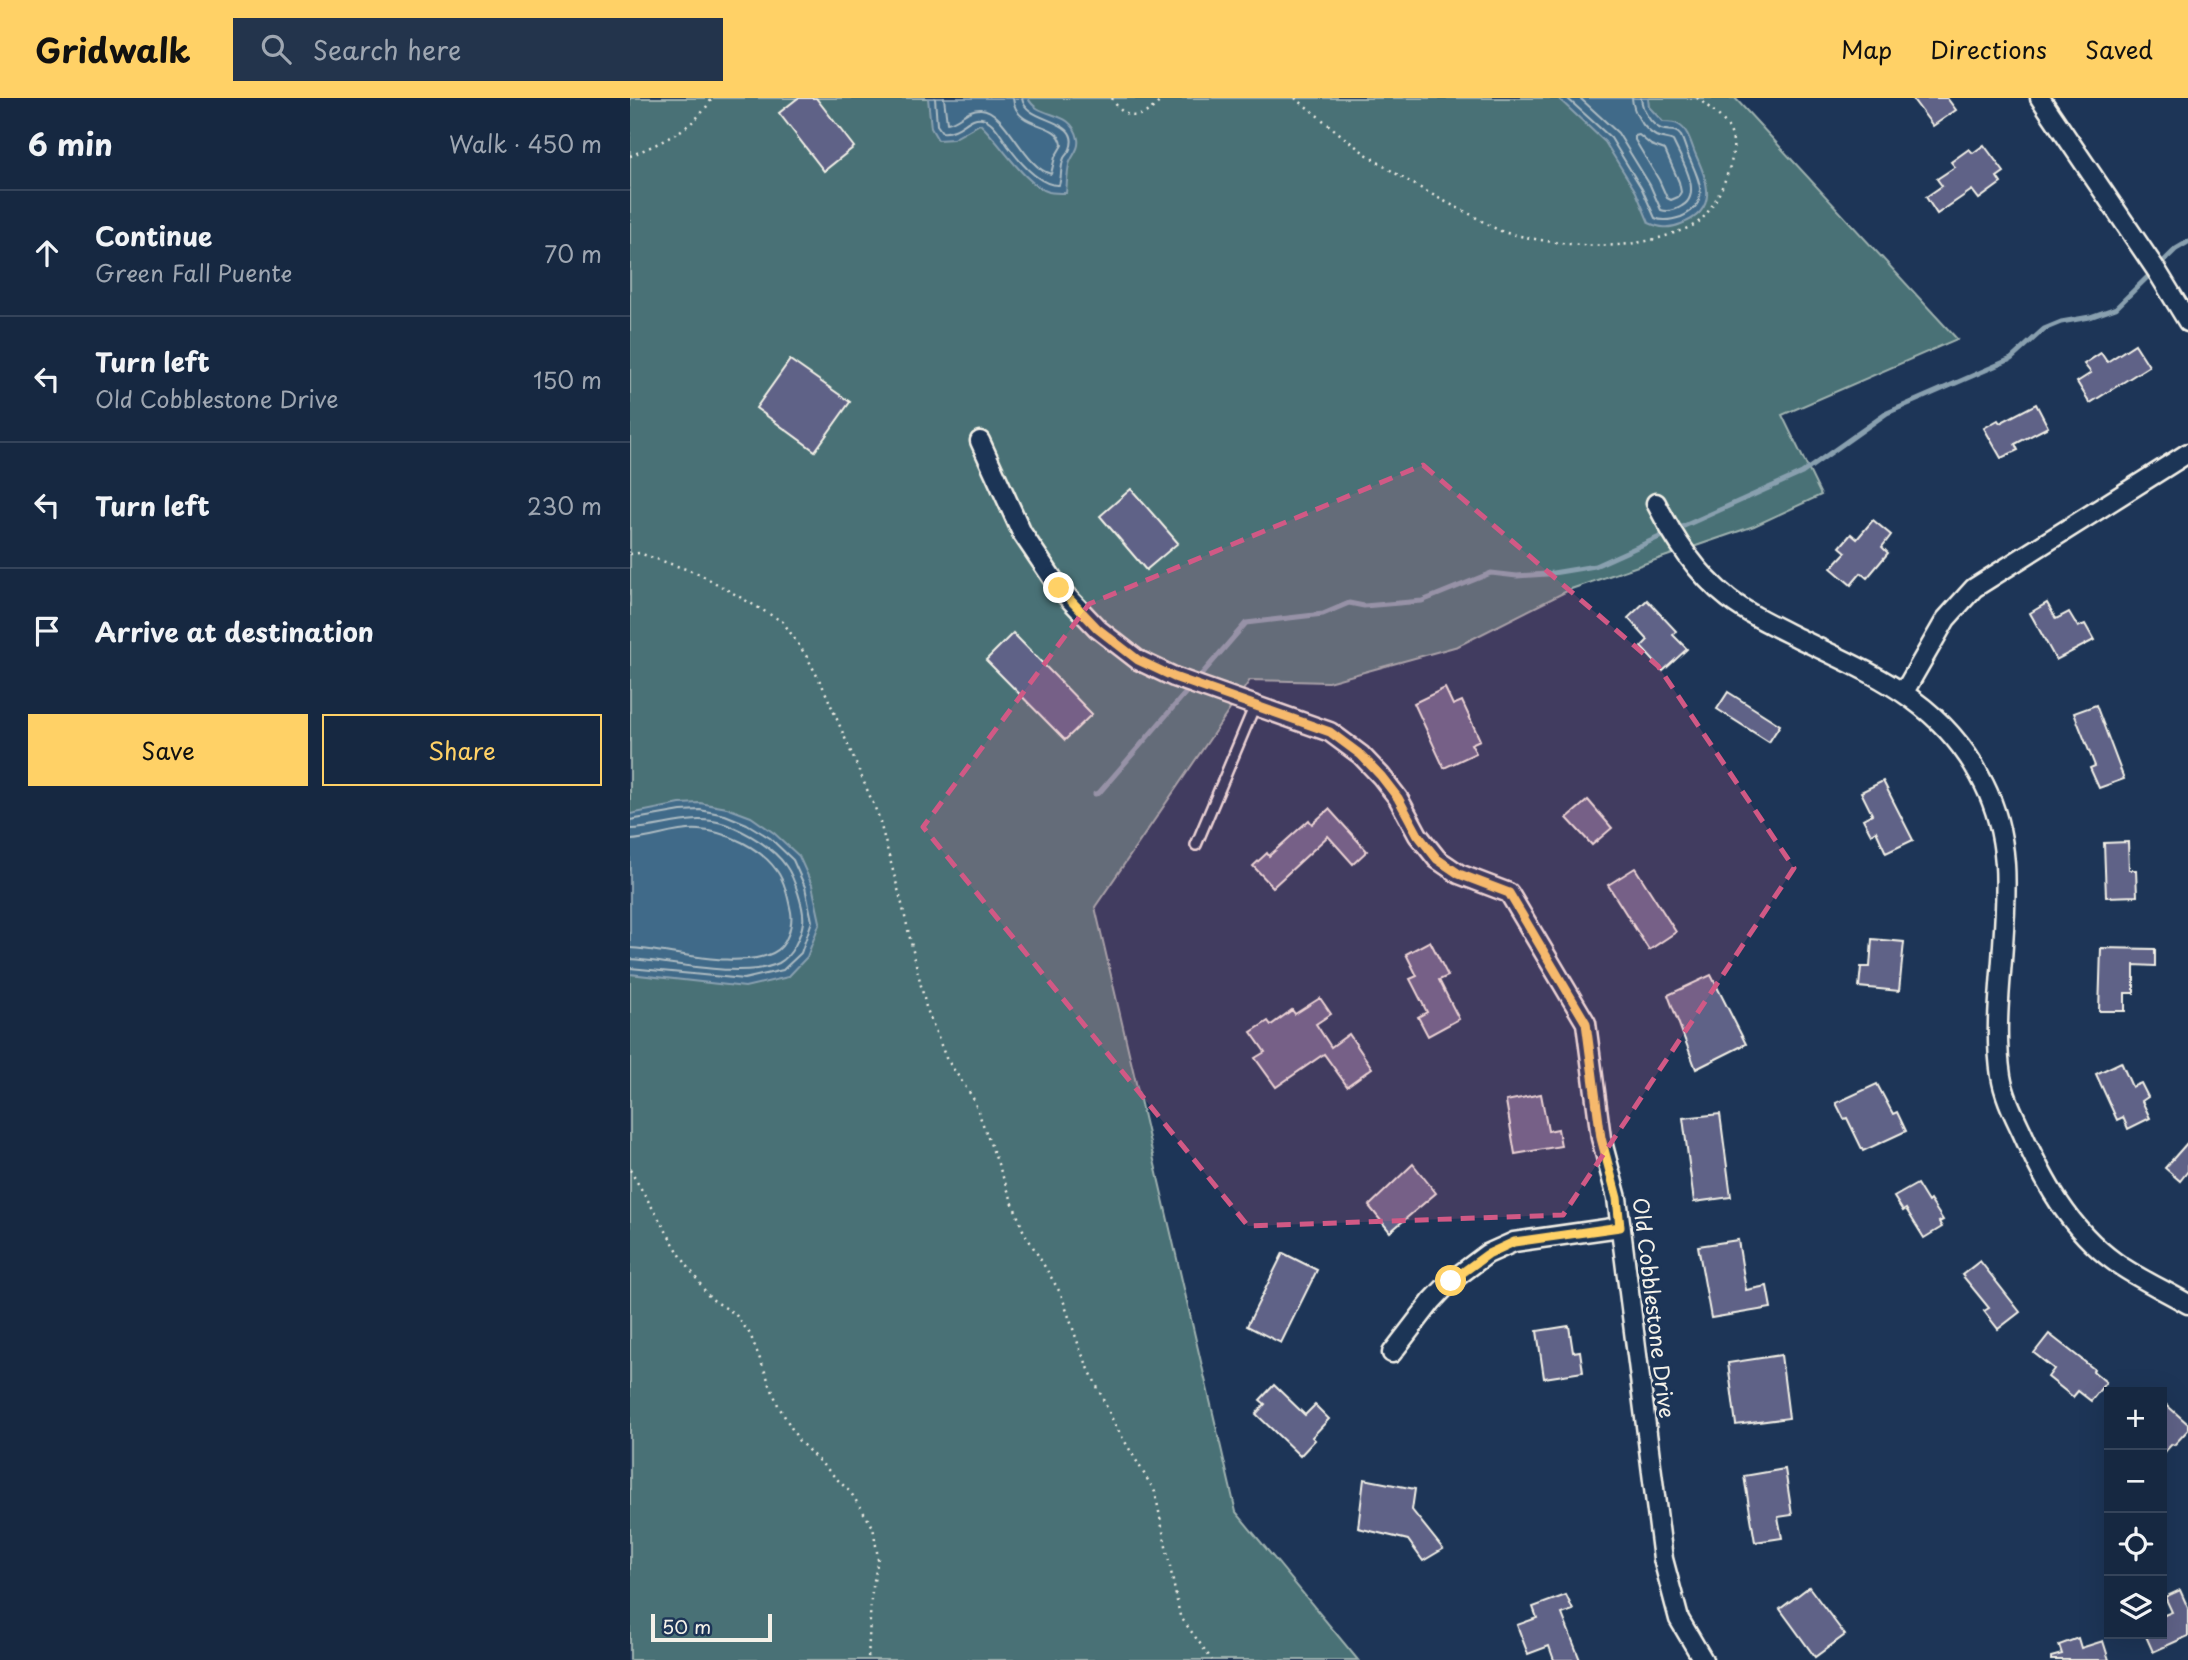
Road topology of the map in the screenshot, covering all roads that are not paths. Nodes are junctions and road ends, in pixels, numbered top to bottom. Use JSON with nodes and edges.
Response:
{"nodes":[{"id":1,"x":2040,"y":98,"type":"edge"},
{"id":2,"x":2188,"y":322,"type":"edge"},
{"id":3,"x":979,"y":441,"type":"dead end"},
{"id":4,"x":2188,"y":453,"type":"edge"},
{"id":5,"x":1656,"y":503,"type":"dead end"},
{"id":6,"x":1904,"y":692,"type":"junction"},
{"id":7,"x":1255,"y":705,"type":"junction"},
{"id":8,"x":1196,"y":845,"type":"dead end"},
{"id":9,"x":1620,"y":1227,"type":"junction"},
{"id":10,"x":2188,"y":1304,"type":"edge"},
{"id":11,"x":1392,"y":1353,"type":"dead end"},
{"id":12,"x":1703,"y":1660,"type":"edge"}],
"edges":[{"from":1,"to":2,"type":"street"},
{"from":3,"to":7,"type":"street"},
{"from":4,"to":6,"type":"street"},
{"from":5,"to":6,"type":"street"},
{"from":6,"to":10,"type":"street"},
{"from":7,"to":8,"type":"lane"},
{"from":7,"to":9,"type":"street","name":"Old Cobblestone Drive"},
{"from":9,"to":11,"type":"street"},
{"from":9,"to":12,"type":"street","name":"Old Cobblestone Drive"}]}
